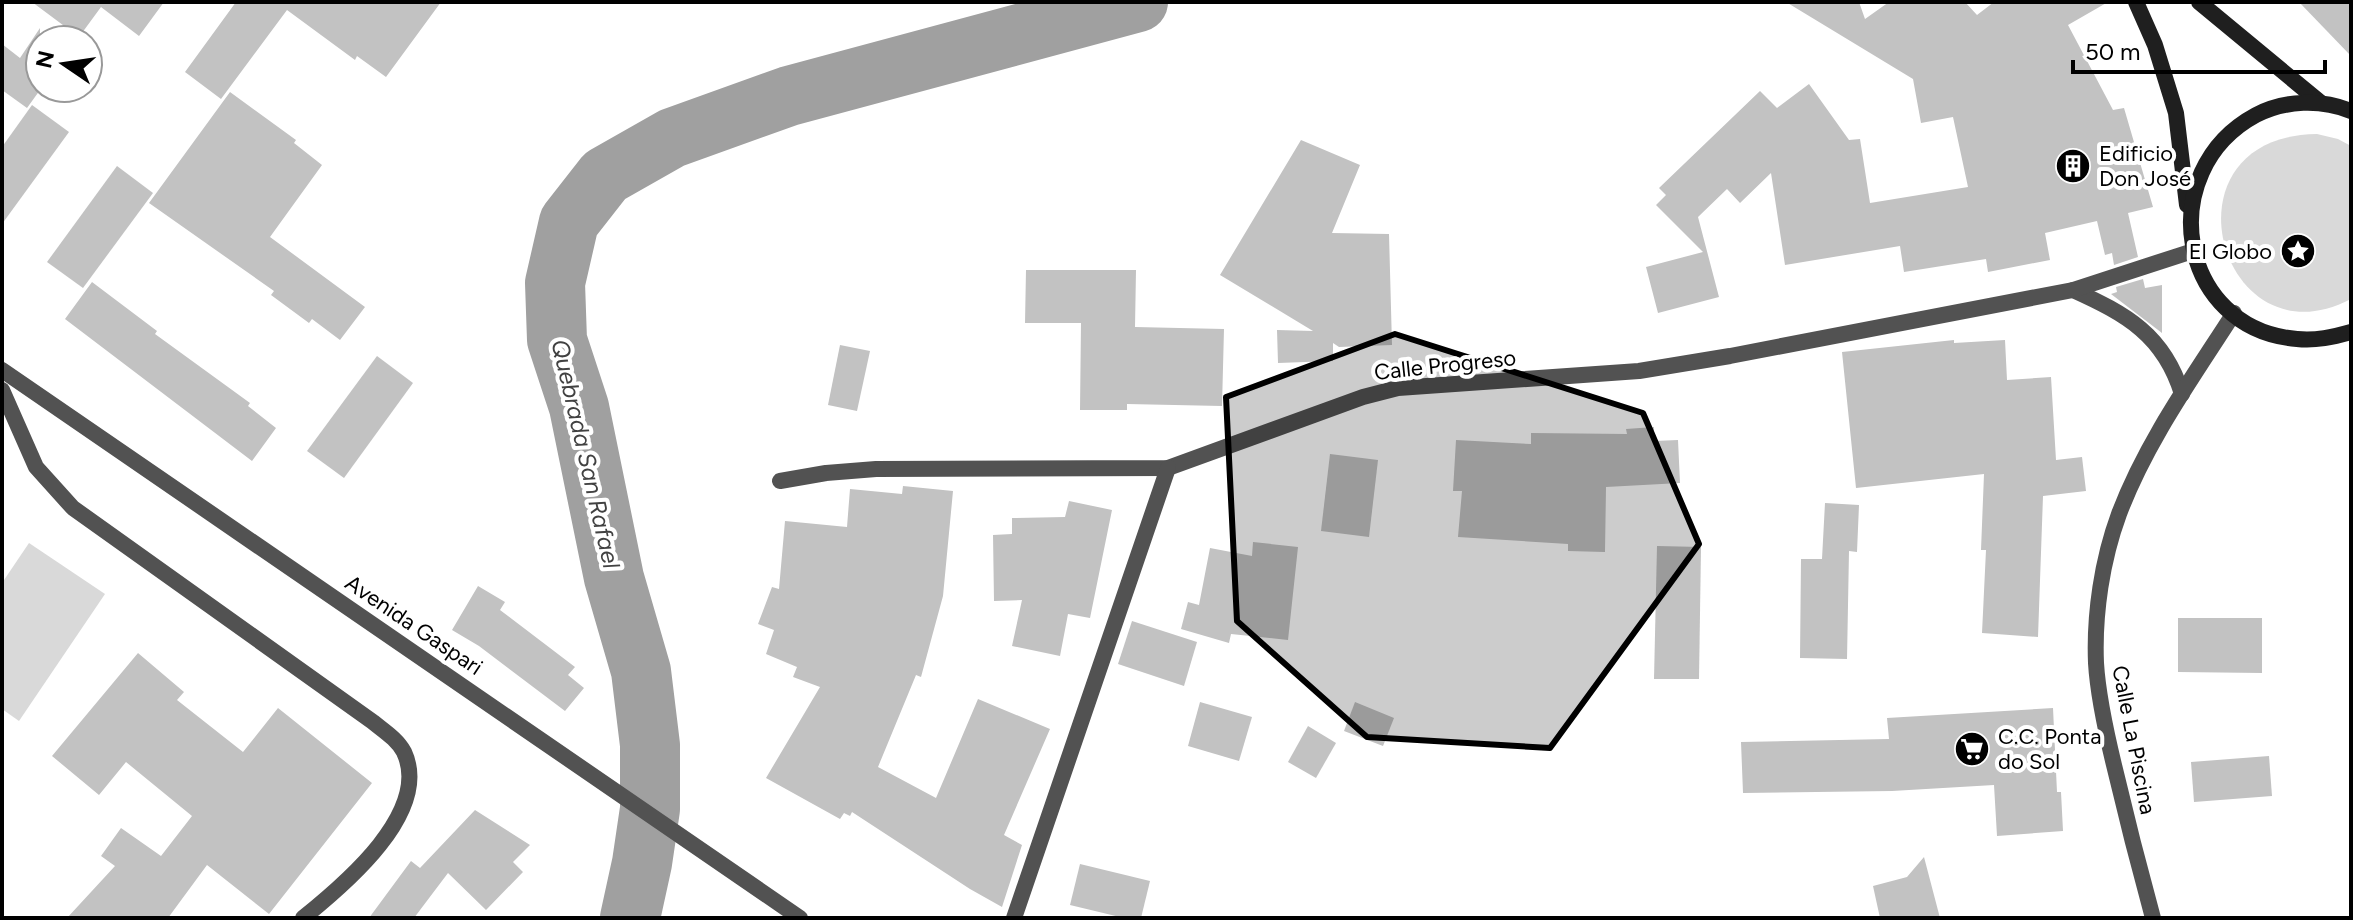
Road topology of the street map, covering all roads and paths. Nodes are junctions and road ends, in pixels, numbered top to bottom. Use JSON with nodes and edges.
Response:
{"nodes":[{"id":1,"x":2136,"y":2,"type":"edge"},
{"id":2,"x":2199,"y":2,"type":"edge"},
{"id":3,"x":2321,"y":103,"type":"junction"},
{"id":4,"x":2350,"y":110,"type":"edge"},
{"id":5,"x":2189,"y":223,"type":"junction"},
{"id":6,"x":2193,"y":251,"type":"junction"},
{"id":7,"x":2073,"y":290,"type":"junction"},
{"id":8,"x":2234,"y":313,"type":"junction"},
{"id":9,"x":2351,"y":332,"type":"edge"},
{"id":10,"x":2,"y":370,"type":"edge"},
{"id":11,"x":2,"y":390,"type":"edge"},
{"id":12,"x":2182,"y":394,"type":"junction"},
{"id":13,"x":1168,"y":468,"type":"junction"},
{"id":14,"x":780,"y":481,"type":"dead end"},
{"id":15,"x":303,"y":918,"type":"edge"},
{"id":16,"x":800,"y":918,"type":"edge"},
{"id":17,"x":1014,"y":918,"type":"edge"},
{"id":18,"x":2153,"y":918,"type":"edge"}],
"edges":[{"from":1,"to":5,"type":"street"},
{"from":2,"to":3,"type":"street"},
{"from":3,"to":4,"type":"street"},
{"from":3,"to":5,"type":"street"},
{"from":5,"to":6,"type":"street"},
{"from":6,"to":7,"type":"street","name":"Calle Progreso"},
{"from":6,"to":8,"type":"street"},
{"from":7,"to":12,"type":"street"},
{"from":7,"to":13,"type":"street","name":"Calle Progreso"},
{"from":8,"to":9,"type":"street"},
{"from":8,"to":12,"type":"street","name":"Calle La Piscina"},
{"from":10,"to":16,"type":"street","name":"Avenida Gaspari"},
{"from":11,"to":15,"type":"street"},
{"from":12,"to":18,"type":"street","name":"Calle La Piscina"},
{"from":13,"to":14,"type":"street","name":"Calle Progreso"},
{"from":13,"to":17,"type":"street"}]}
